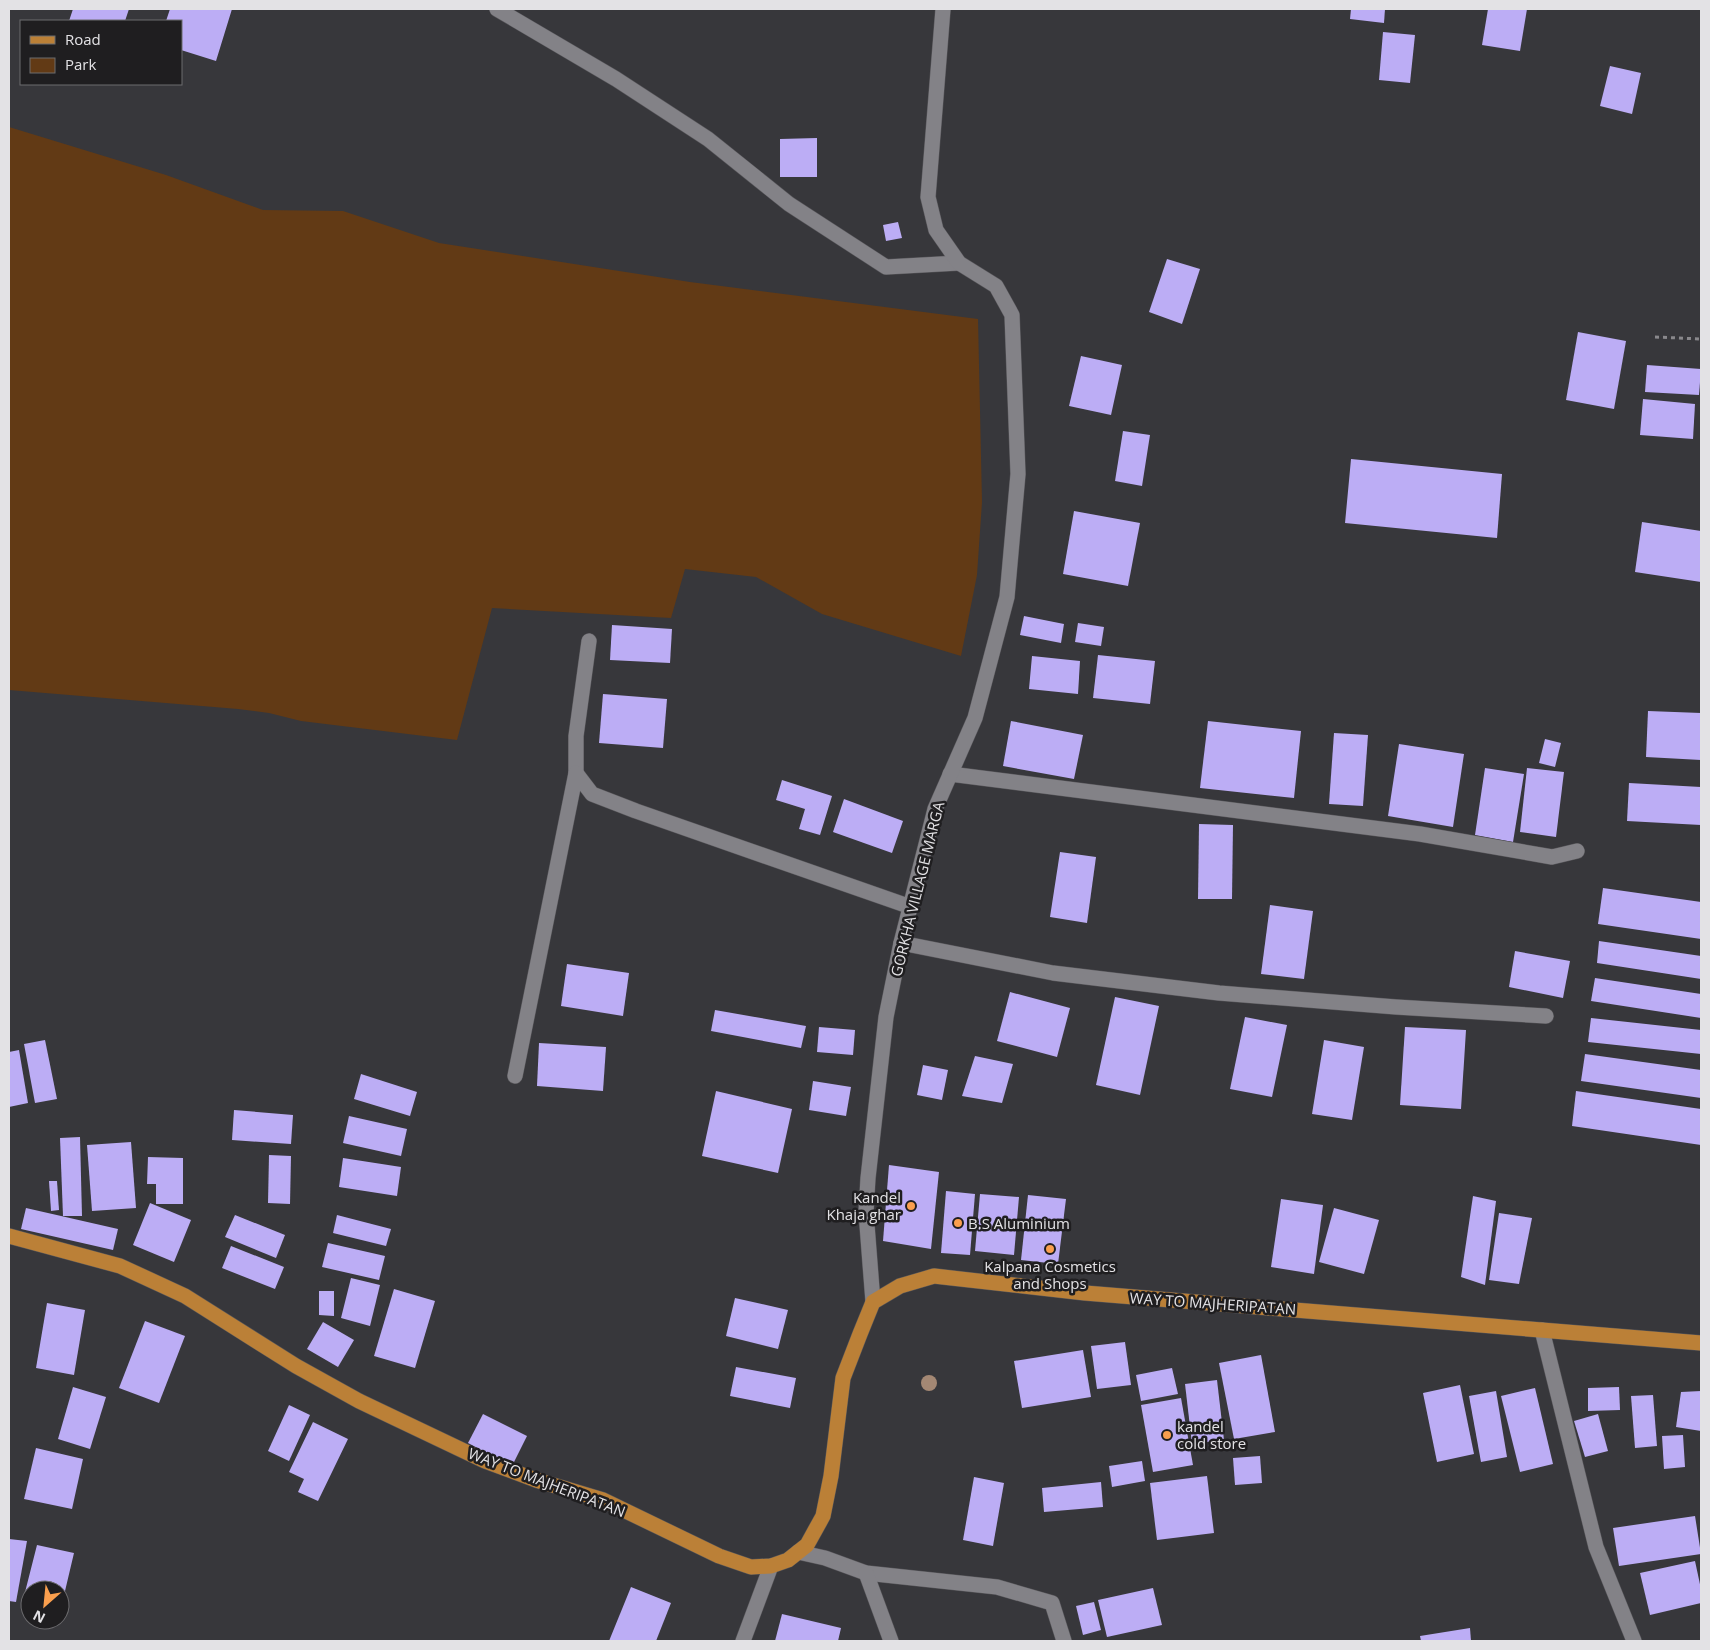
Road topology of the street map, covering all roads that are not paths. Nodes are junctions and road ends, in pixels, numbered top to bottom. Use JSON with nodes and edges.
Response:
{"nodes":[{"id":1,"x":497,"y":9,"type":"edge"},
{"id":2,"x":942,"y":9,"type":"edge"},
{"id":3,"x":959,"y":263,"type":"junction"},
{"id":4,"x":589,"y":641,"type":"dead end"},
{"id":5,"x":576,"y":773,"type":"junction"},
{"id":6,"x":950,"y":774,"type":"junction"},
{"id":7,"x":1577,"y":852,"type":"dead end"},
{"id":8,"x":912,"y":907,"type":"junction"},
{"id":9,"x":901,"y":942,"type":"junction"},
{"id":10,"x":1546,"y":1016,"type":"dead end"},
{"id":11,"x":515,"y":1076,"type":"dead end"},
{"id":12,"x":9,"y":1236,"type":"edge"},
{"id":13,"x":873,"y":1302,"type":"junction"},
{"id":14,"x":1542,"y":1330,"type":"junction"},
{"id":15,"x":1701,"y":1343,"type":"edge"},
{"id":16,"x":798,"y":1552,"type":"junction"},
{"id":17,"x":771,"y":1566,"type":"junction"},
{"id":18,"x":866,"y":1573,"type":"junction"},
{"id":19,"x":743,"y":1641,"type":"edge"},
{"id":20,"x":891,"y":1641,"type":"edge"},
{"id":21,"x":1064,"y":1641,"type":"edge"},
{"id":22,"x":1634,"y":1641,"type":"edge"}],
"edges":[{"from":1,"to":3,"type":"street"},
{"from":2,"to":3,"type":"street","name":"GORKHA VILLAGE MARGA"},
{"from":3,"to":6,"type":"street","name":"GORKHA VILLAGE MARGA"},
{"from":4,"to":5,"type":"street"},
{"from":5,"to":8,"type":"street"},
{"from":5,"to":11,"type":"street"},
{"from":6,"to":7,"type":"street"},
{"from":6,"to":8,"type":"street","name":"GORKHA VILLAGE MARGA"},
{"from":8,"to":9,"type":"street","name":"GORKHA VILLAGE MARGA"},
{"from":9,"to":10,"type":"street"},
{"from":9,"to":13,"type":"street","name":"GORKHA VILLAGE MARGA"},
{"from":12,"to":17,"type":"main road","name":"WAY TO MAJHERIPATAN"},
{"from":13,"to":14,"type":"main road","name":"WAY TO MAJHERIPATAN"},
{"from":13,"to":16,"type":"main road","name":"WAY TO MAJHERIPATAN"},
{"from":14,"to":15,"type":"main road","name":"WAY TO MAJHERIPATAN"},
{"from":14,"to":22,"type":"street"},
{"from":16,"to":17,"type":"main road","name":"WAY TO MAJHERIPATAN"},
{"from":16,"to":18,"type":"street"},
{"from":17,"to":19,"type":"street"},
{"from":18,"to":20,"type":"street"},
{"from":18,"to":21,"type":"street"}]}
